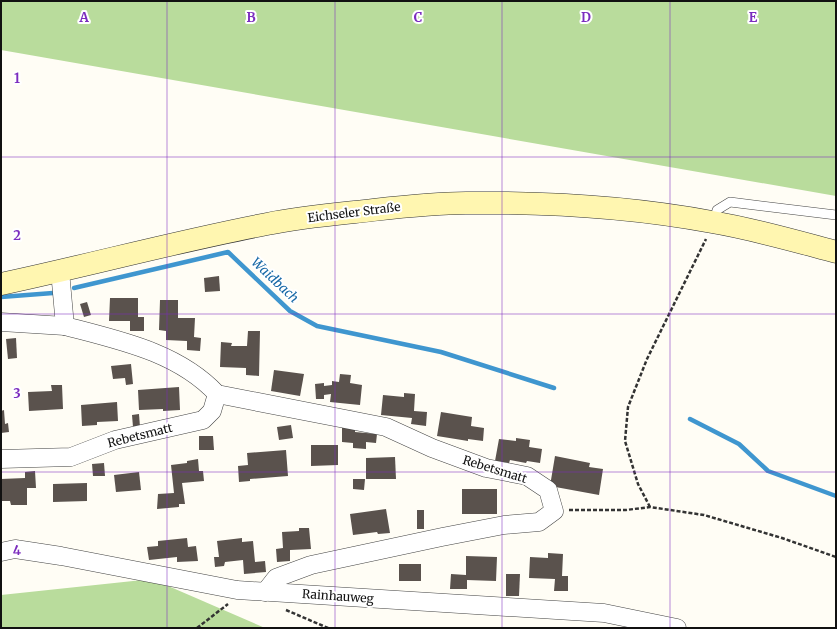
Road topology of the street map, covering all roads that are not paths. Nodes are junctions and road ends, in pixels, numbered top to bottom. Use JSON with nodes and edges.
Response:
{"nodes":[{"id":1,"x":836,"y":215,"type":"edge"},
{"id":2,"x":714,"y":222,"type":"junction"},
{"id":3,"x":836,"y":252,"type":"edge"},
{"id":4,"x":59,"y":265,"type":"junction"},
{"id":5,"x":1,"y":284,"type":"edge"},
{"id":6,"x":1,"y":322,"type":"edge"},
{"id":7,"x":65,"y":326,"type":"junction"},
{"id":8,"x":217,"y":394,"type":"junction"},
{"id":9,"x":1,"y":459,"type":"edge"},
{"id":10,"x":1,"y":552,"type":"edge"},
{"id":11,"x":265,"y":592,"type":"junction"},
{"id":12,"x":678,"y":628,"type":"edge"}],
"edges":[{"from":1,"to":2,"type":"lane"},
{"from":2,"to":3,"type":"main road","name":"Eichseler Straße"},
{"from":2,"to":4,"type":"main road","name":"Eichseler Straße"},
{"from":4,"to":5,"type":"main road","name":"Eichseler Straße"},
{"from":4,"to":7,"type":"street"},
{"from":6,"to":7,"type":"street"},
{"from":7,"to":8,"type":"street"},
{"from":8,"to":9,"type":"street","name":"Rebetsmatt"},
{"from":8,"to":11,"type":"street","name":"Rebetsmatt"},
{"from":10,"to":11,"type":"street","name":"Rainhauweg"},
{"from":11,"to":12,"type":"street","name":"Rainhauweg"}]}
